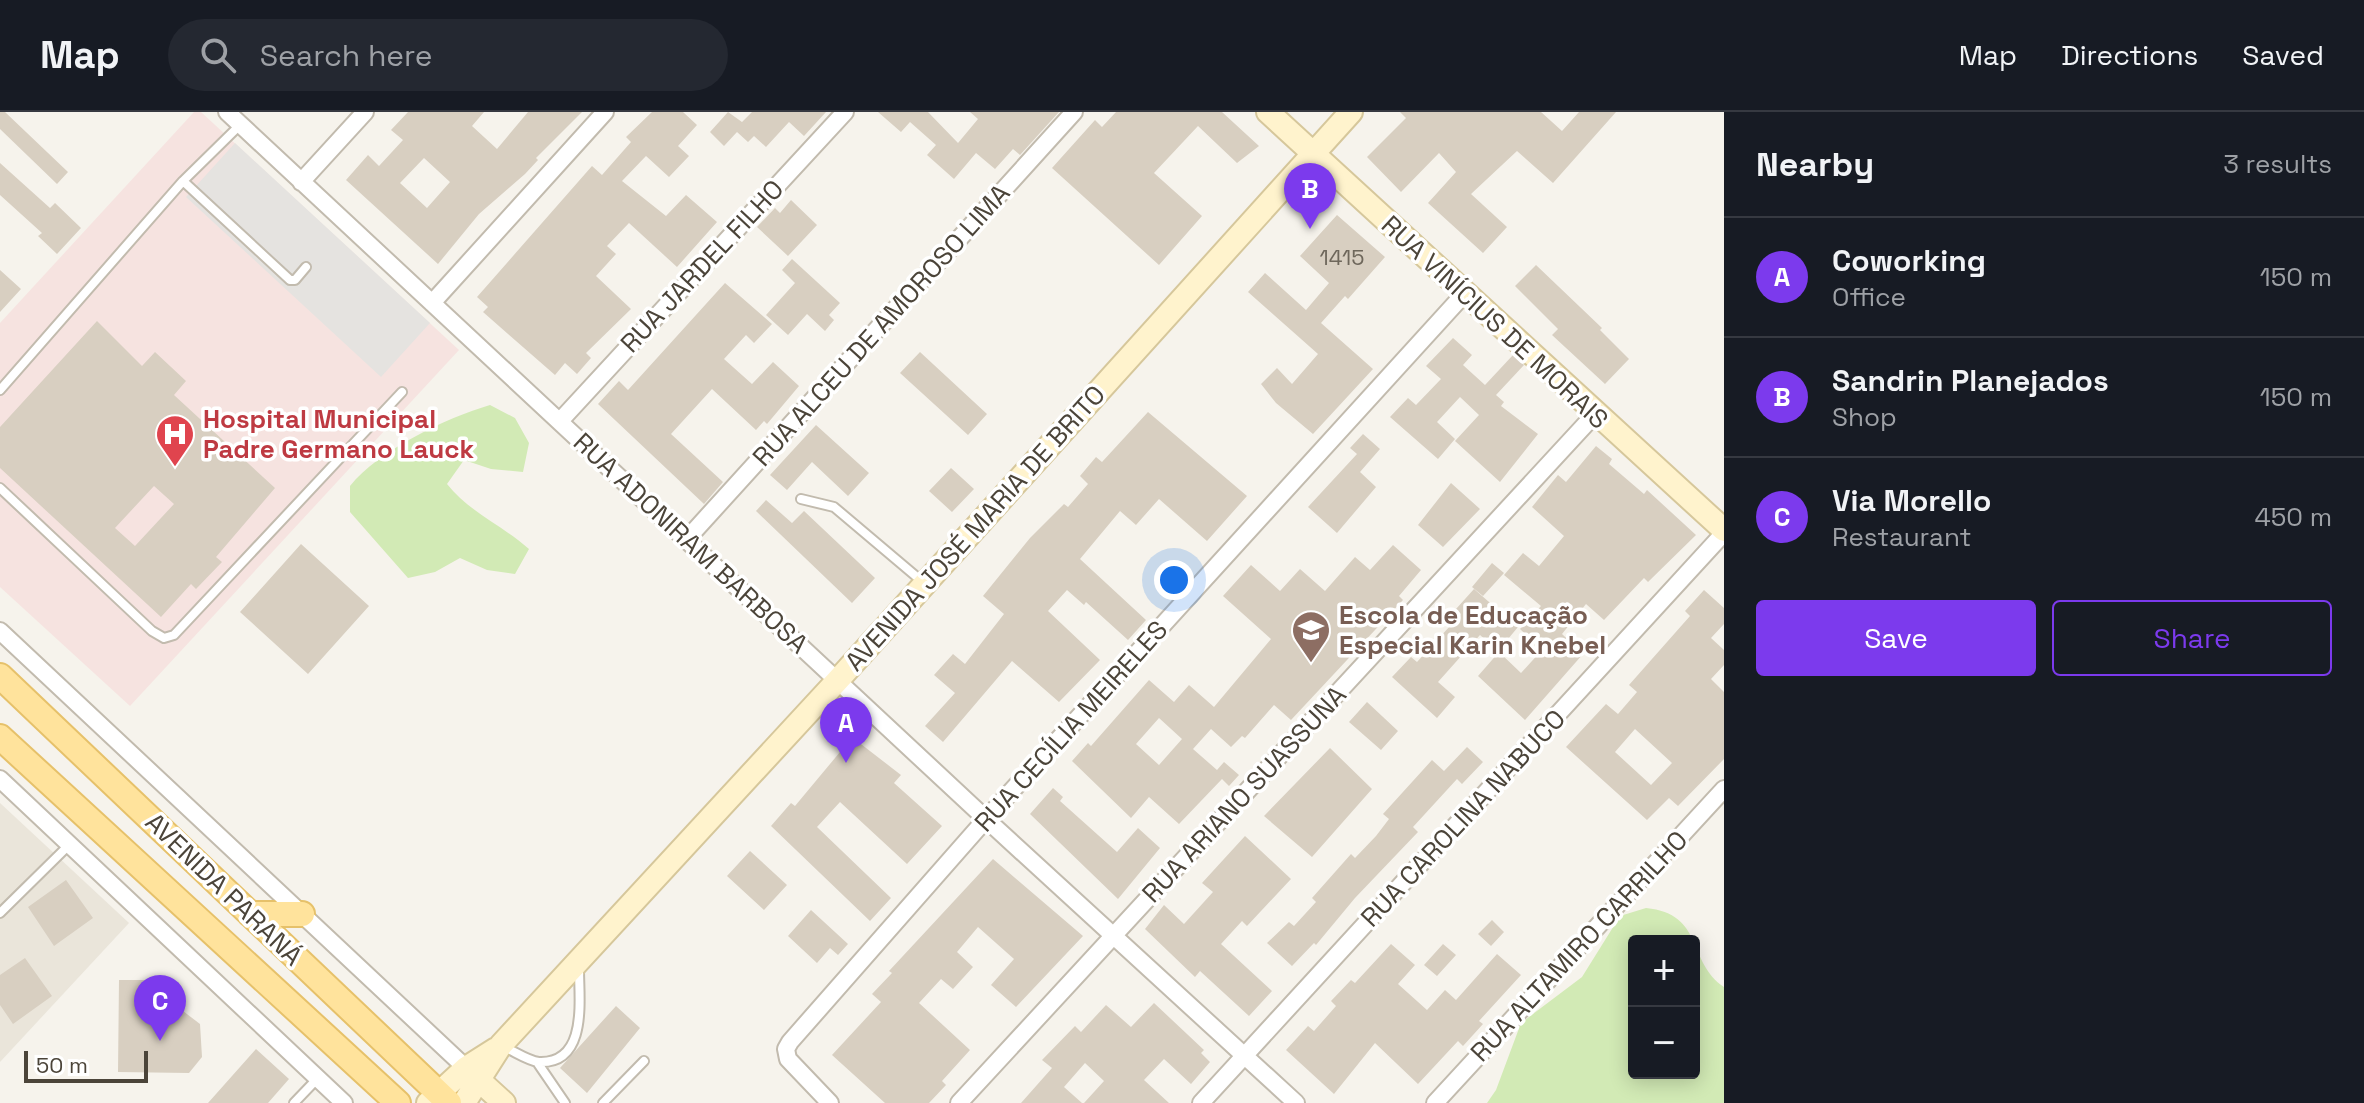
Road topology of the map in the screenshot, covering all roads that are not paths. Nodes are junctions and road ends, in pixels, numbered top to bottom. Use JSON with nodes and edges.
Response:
{"nodes":[{"id":1,"x":227,"y":112,"type":"edge"},
{"id":2,"x":365,"y":112,"type":"edge"},
{"id":3,"x":605,"y":112,"type":"edge"},
{"id":4,"x":845,"y":112,"type":"edge"},
{"id":5,"x":1074,"y":112,"type":"edge"},
{"id":6,"x":1268,"y":112,"type":"edge"},
{"id":7,"x":1351,"y":112,"type":"edge"},
{"id":8,"x":240,"y":124,"type":"junction"},
{"id":9,"x":1314,"y":154,"type":"junction"},
{"id":10,"x":183,"y":181,"type":"junction"},
{"id":11,"x":301,"y":182,"type":"junction"},
{"id":12,"x":306,"y":267,"type":"dead end"},
{"id":13,"x":1465,"y":293,"type":"junction"},
{"id":14,"x":432,"y":303,"type":"junction"},
{"id":15,"x":0,"y":390,"type":"edge"},
{"id":16,"x":402,"y":392,"type":"dead end"},
{"id":17,"x":1595,"y":414,"type":"junction"},
{"id":18,"x":560,"y":421,"type":"junction"},
{"id":19,"x":0,"y":488,"type":"edge"},
{"id":20,"x":801,"y":499,"type":"dead end"},
{"id":21,"x":1724,"y":531,"type":"edge"},
{"id":22,"x":687,"y":539,"type":"junction"},
{"id":23,"x":925,"y":584,"type":"junction"},
{"id":24,"x":0,"y":631,"type":"edge"},
{"id":25,"x":0,"y":676,"type":"edge"},
{"id":26,"x":838,"y":680,"type":"junction"},
{"id":27,"x":0,"y":737,"type":"edge"},
{"id":28,"x":0,"y":779,"type":"edge"},
{"id":29,"x":1724,"y":789,"type":"edge"},
{"id":30,"x":986,"y":819,"type":"junction"},
{"id":31,"x":69,"y":845,"type":"junction"},
{"id":32,"x":0,"y":913,"type":"edge"},
{"id":33,"x":250,"y":914,"type":"junction"},
{"id":34,"x":302,"y":914,"type":"junction"},
{"id":35,"x":1114,"y":935,"type":"junction"},
{"id":36,"x":579,"y":960,"type":"junction"},
{"id":37,"x":500,"y":1046,"type":"junction"},
{"id":38,"x":1245,"y":1055,"type":"junction"},
{"id":39,"x":644,"y":1061,"type":"dead end"},
{"id":40,"x":537,"y":1062,"type":"junction"},
{"id":41,"x":473,"y":1075,"type":"junction"},
{"id":42,"x":318,"y":1078,"type":"junction"},
{"id":43,"x":438,"y":1100,"type":"edge"},
{"id":44,"x":295,"y":1103,"type":"edge"},
{"id":45,"x":344,"y":1103,"type":"edge"},
{"id":46,"x":398,"y":1103,"type":"edge"},
{"id":47,"x":464,"y":1103,"type":"edge"},
{"id":48,"x":504,"y":1103,"type":"edge"},
{"id":49,"x":565,"y":1103,"type":"edge"},
{"id":50,"x":603,"y":1103,"type":"edge"},
{"id":51,"x":830,"y":1103,"type":"edge"},
{"id":52,"x":959,"y":1103,"type":"edge"},
{"id":53,"x":1201,"y":1103,"type":"edge"},
{"id":54,"x":1296,"y":1103,"type":"edge"},
{"id":55,"x":1435,"y":1103,"type":"edge"}],
"edges":[{"from":1,"to":8,"type":"street","name":"RUA ADONIRAM BARBOSA"},
{"from":2,"to":11,"type":"street"},
{"from":3,"to":14,"type":"street"},
{"from":4,"to":18,"type":"street","name":"RUA JARDEL FILHO"},
{"from":5,"to":22,"type":"street","name":"RUA ALCEU DE AMOROSO LIMA"},
{"from":6,"to":9,"type":"main road","name":"RUA VINÍCIUS DE MORAIS"},
{"from":7,"to":9,"type":"main road","name":"AVENIDA JOSÉ MARIA DE BRITO"},
{"from":8,"to":10,"type":"lane"},
{"from":8,"to":11,"type":"street","name":"RUA ADONIRAM BARBOSA"},
{"from":9,"to":13,"type":"main road","name":"RUA VINÍCIUS DE MORAIS"},
{"from":9,"to":23,"type":"main road","name":"AVENIDA JOSÉ MARIA DE BRITO"},
{"from":10,"to":12,"type":"lane"},
{"from":10,"to":15,"type":"lane"},
{"from":11,"to":14,"type":"street","name":"RUA ADONIRAM BARBOSA"},
{"from":13,"to":17,"type":"main road","name":"RUA VINÍCIUS DE MORAIS"},
{"from":13,"to":30,"type":"street","name":"RUA CECÍLIA MEIRELES"},
{"from":14,"to":18,"type":"street","name":"RUA ADONIRAM BARBOSA"},
{"from":16,"to":19,"type":"lane"},
{"from":17,"to":21,"type":"main road","name":"RUA VINÍCIUS DE MORAIS"},
{"from":17,"to":35,"type":"street","name":"RUA ARIANO SUASSUNA"},
{"from":18,"to":22,"type":"street","name":"RUA ADONIRAM BARBOSA"},
{"from":20,"to":23,"type":"lane"},
{"from":21,"to":38,"type":"street","name":"RUA CAROLINA NABUCO"},
{"from":22,"to":26,"type":"street","name":"RUA ADONIRAM BARBOSA"},
{"from":23,"to":26,"type":"main road","name":"AVENIDA JOSÉ MARIA DE BRITO"},
{"from":24,"to":34,"type":"street"},
{"from":25,"to":33,"type":"main road","name":"AVENIDA PARANÁ"},
{"from":26,"to":30,"type":"street","name":"RUA ADONIRAM BARBOSA"},
{"from":26,"to":36,"type":"main road","name":"AVENIDA JOSÉ MARIA DE BRITO"},
{"from":27,"to":46,"type":"main road","name":"AVENIDA PARANÁ"},
{"from":28,"to":31,"type":"street"},
{"from":29,"to":55,"type":"street","name":"RUA ALTAMIRO CARRILHO"},
{"from":30,"to":35,"type":"street","name":"RUA ADONIRAM BARBOSA"},
{"from":30,"to":51,"type":"street","name":"RUA CECÍLIA MEIRELES"},
{"from":31,"to":32,"type":"lane"},
{"from":31,"to":42,"type":"street"},
{"from":33,"to":34,"type":"main road"},
{"from":33,"to":43,"type":"main road","name":"AVENIDA PARANÁ"},
{"from":34,"to":41,"type":"street"},
{"from":35,"to":38,"type":"street","name":"RUA ADONIRAM BARBOSA"},
{"from":35,"to":52,"type":"street","name":"RUA ARIANO SUASSUNA"},
{"from":36,"to":37,"type":"main road","name":"AVENIDA JOSÉ MARIA DE BRITO"},
{"from":36,"to":40,"type":"lane"},
{"from":37,"to":40,"type":"lane"},
{"from":37,"to":41,"type":"main road","name":"AVENIDA JOSÉ MARIA DE BRITO"},
{"from":38,"to":53,"type":"street","name":"RUA CAROLINA NABUCO"},
{"from":38,"to":54,"type":"street","name":"RUA ADONIRAM BARBOSA"},
{"from":39,"to":50,"type":"lane"},
{"from":40,"to":49,"type":"lane"},
{"from":41,"to":43,"type":"main road","name":"AVENIDA JOSÉ MARIA DE BRITO"},
{"from":41,"to":47,"type":"main road","name":"AVENIDA JOSÉ MARIA DE BRITO"},
{"from":41,"to":48,"type":"main road"},
{"from":42,"to":44,"type":"lane"},
{"from":42,"to":45,"type":"street"}]}
